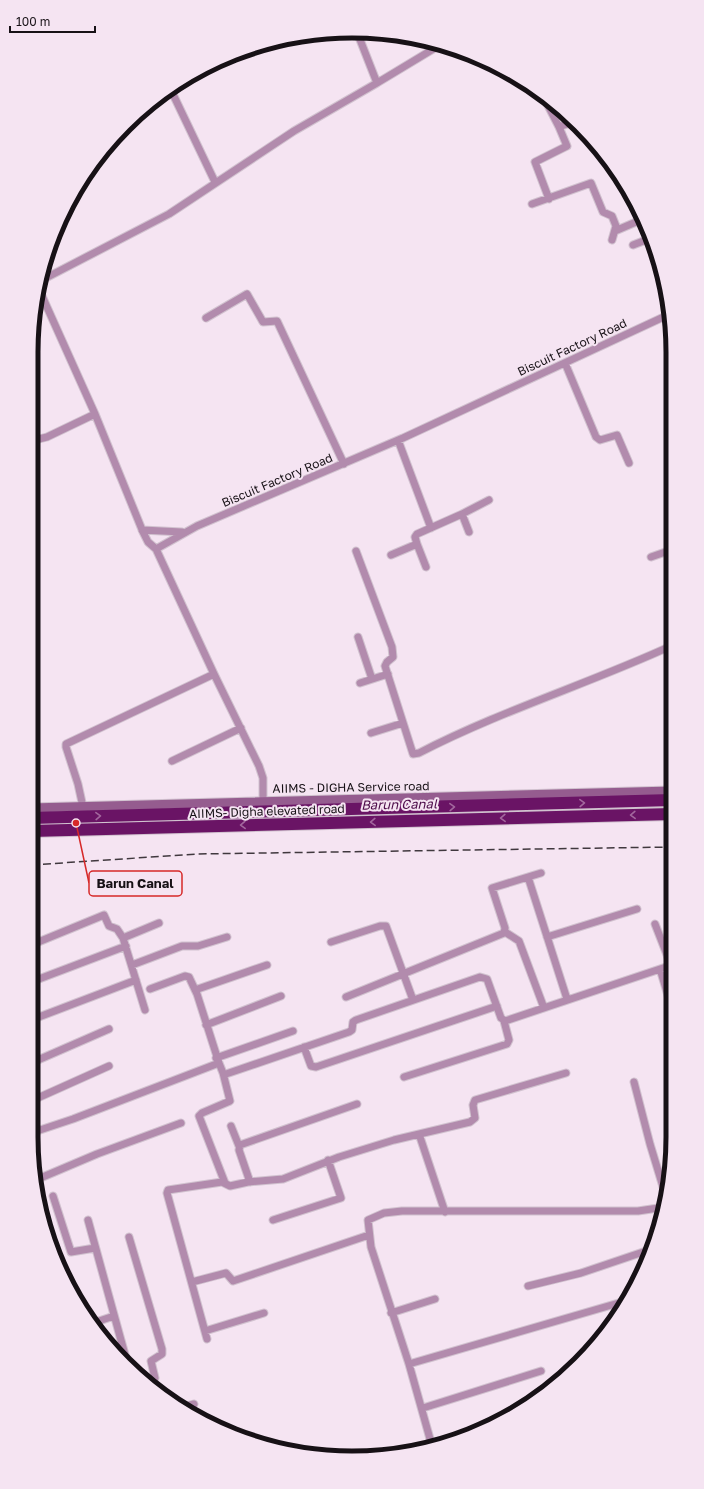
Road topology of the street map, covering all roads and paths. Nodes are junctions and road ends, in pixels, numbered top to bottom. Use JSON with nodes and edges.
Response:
{"nodes":[{"id":1,"x":359,"y":38,"type":"edge"},
{"id":2,"x":433,"y":49,"type":"edge"},
{"id":3,"x":377,"y":83,"type":"junction"},
{"id":4,"x":173,"y":94,"type":"edge"},
{"id":5,"x":549,"y":108,"type":"edge"},
{"id":6,"x":567,"y":124,"type":"edge"},
{"id":7,"x":559,"y":127,"type":"junction"},
{"id":8,"x":215,"y":182,"type":"junction"},
{"id":9,"x":549,"y":199,"type":"junction"},
{"id":10,"x":532,"y":204,"type":"dead end"},
{"id":11,"x":638,"y":222,"type":"edge"},
{"id":12,"x":615,"y":231,"type":"junction"},
{"id":13,"x":612,"y":240,"type":"dead end"},
{"id":14,"x":645,"y":240,"type":"edge"},
{"id":15,"x":633,"y":245,"type":"dead end"},
{"id":16,"x":47,"y":277,"type":"edge"},
{"id":17,"x":43,"y":298,"type":"edge"},
{"id":18,"x":664,"y":317,"type":"edge"},
{"id":19,"x":206,"y":318,"type":"dead end"},
{"id":20,"x":565,"y":363,"type":"junction"},
{"id":21,"x":95,"y":414,"type":"junction"},
{"id":22,"x":38,"y":439,"type":"edge"},
{"id":23,"x":398,"y":440,"type":"junction"},
{"id":24,"x":629,"y":462,"type":"dead end"},
{"id":25,"x":344,"y":464,"type":"junction"},
{"id":26,"x":489,"y":500,"type":"dead end"},
{"id":27,"x":462,"y":514,"type":"junction"},
{"id":28,"x":431,"y":528,"type":"junction"},
{"id":29,"x":142,"y":530,"type":"junction"},
{"id":30,"x":469,"y":532,"type":"dead end"},
{"id":31,"x":184,"y":533,"type":"junction"},
{"id":32,"x":417,"y":544,"type":"junction"},
{"id":33,"x":156,"y":549,"type":"junction"},
{"id":34,"x":356,"y":551,"type":"dead end"},
{"id":35,"x":666,"y":552,"type":"edge"},
{"id":36,"x":391,"y":555,"type":"dead end"},
{"id":37,"x":651,"y":557,"type":"dead end"},
{"id":38,"x":426,"y":567,"type":"dead end"},
{"id":39,"x":358,"y":637,"type":"dead end"},
{"id":40,"x":666,"y":648,"type":"edge"},
{"id":41,"x":214,"y":674,"type":"junction"},
{"id":42,"x":388,"y":674,"type":"junction"},
{"id":43,"x":372,"y":680,"type":"junction"},
{"id":44,"x":360,"y":683,"type":"dead end"},
{"id":45,"x":403,"y":723,"type":"junction"},
{"id":46,"x":241,"y":728,"type":"junction"},
{"id":47,"x":371,"y":733,"type":"dead end"},
{"id":48,"x":172,"y":761,"type":"dead end"},
{"id":49,"x":666,"y":791,"type":"edge"},
{"id":50,"x":666,"y":800,"type":"edge"},
{"id":51,"x":263,"y":801,"type":"junction"},
{"id":52,"x":83,"y":807,"type":"junction"},
{"id":53,"x":38,"y":808,"type":"edge"},
{"id":54,"x":666,"y":814,"type":"edge"},
{"id":55,"x":38,"y":818,"type":"edge"},
{"id":56,"x":38,"y":831,"type":"edge"},
{"id":57,"x":541,"y":873,"type":"dead end"},
{"id":58,"x":528,"y":877,"type":"junction"},
{"id":59,"x":637,"y":909,"type":"dead end"},
{"id":60,"x":159,"y":923,"type":"dead end"},
{"id":61,"x":655,"y":924,"type":"dead end"},
{"id":62,"x":505,"y":932,"type":"junction"},
{"id":63,"x":227,"y":937,"type":"dead end"},
{"id":64,"x":547,"y":937,"type":"junction"},
{"id":65,"x":123,"y":938,"type":"junction"},
{"id":66,"x":38,"y":942,"type":"edge"},
{"id":67,"x":331,"y":942,"type":"dead end"},
{"id":68,"x":126,"y":946,"type":"junction"},
{"id":69,"x":666,"y":951,"type":"edge"},
{"id":70,"x":132,"y":965,"type":"junction"},
{"id":71,"x":267,"y":965,"type":"dead end"},
{"id":72,"x":666,"y":967,"type":"edge"},
{"id":73,"x":660,"y":969,"type":"junction"},
{"id":74,"x":402,"y":974,"type":"junction"},
{"id":75,"x":38,"y":979,"type":"edge"},
{"id":76,"x":136,"y":980,"type":"junction"},
{"id":77,"x":150,"y":989,"type":"dead end"},
{"id":78,"x":666,"y":989,"type":"edge"},
{"id":79,"x":195,"y":990,"type":"junction"},
{"id":80,"x":280,"y":996,"type":"dead end"},
{"id":81,"x":346,"y":997,"type":"dead end"},
{"id":82,"x":413,"y":1000,"type":"junction"},
{"id":83,"x":567,"y":1000,"type":"junction"},
{"id":84,"x":497,"y":1006,"type":"junction"},
{"id":85,"x":544,"y":1008,"type":"junction"},
{"id":86,"x":145,"y":1010,"type":"dead end"},
{"id":87,"x":38,"y":1017,"type":"edge"},
{"id":88,"x":504,"y":1021,"type":"junction"},
{"id":89,"x":206,"y":1025,"type":"junction"},
{"id":90,"x":109,"y":1029,"type":"dead end"},
{"id":91,"x":292,"y":1031,"type":"dead end"},
{"id":92,"x":304,"y":1047,"type":"junction"},
{"id":93,"x":38,"y":1059,"type":"edge"},
{"id":94,"x":218,"y":1060,"type":"junction"},
{"id":95,"x":109,"y":1066,"type":"dead end"},
{"id":96,"x":223,"y":1073,"type":"junction"},
{"id":97,"x":566,"y":1073,"type":"dead end"},
{"id":98,"x":404,"y":1077,"type":"dead end"},
{"id":99,"x":634,"y":1082,"type":"dead end"},
{"id":100,"x":38,"y":1098,"type":"edge"},
{"id":101,"x":357,"y":1104,"type":"dead end"},
{"id":102,"x":181,"y":1123,"type":"dead end"},
{"id":103,"x":231,"y":1126,"type":"dead end"},
{"id":104,"x":38,"y":1130,"type":"edge"},
{"id":105,"x":418,"y":1134,"type":"junction"},
{"id":106,"x":239,"y":1146,"type":"junction"},
{"id":107,"x":328,"y":1160,"type":"junction"},
{"id":108,"x":41,"y":1178,"type":"edge"},
{"id":109,"x":250,"y":1182,"type":"junction"},
{"id":110,"x":225,"y":1183,"type":"junction"},
{"id":111,"x":662,"y":1184,"type":"edge"},
{"id":112,"x":53,"y":1196,"type":"dead end"},
{"id":113,"x":657,"y":1208,"type":"edge"},
{"id":114,"x":445,"y":1212,"type":"junction"},
{"id":115,"x":88,"y":1220,"type":"dead end"},
{"id":116,"x":274,"y":1220,"type":"dead end"},
{"id":117,"x":369,"y":1235,"type":"junction"},
{"id":118,"x":129,"y":1237,"type":"dead end"},
{"id":119,"x":95,"y":1248,"type":"junction"},
{"id":120,"x":644,"y":1252,"type":"edge"},
{"id":121,"x":192,"y":1282,"type":"junction"},
{"id":122,"x":528,"y":1286,"type":"dead end"},
{"id":123,"x":435,"y":1299,"type":"dead end"},
{"id":124,"x":618,"y":1303,"type":"edge"},
{"id":125,"x":264,"y":1313,"type":"dead end"},
{"id":126,"x":391,"y":1313,"type":"junction"},
{"id":127,"x":114,"y":1316,"type":"junction"},
{"id":128,"x":98,"y":1321,"type":"edge"},
{"id":129,"x":205,"y":1331,"type":"junction"},
{"id":130,"x":207,"y":1339,"type":"dead end"},
{"id":131,"x":124,"y":1353,"type":"edge"},
{"id":132,"x":409,"y":1364,"type":"junction"},
{"id":133,"x":541,"y":1371,"type":"dead end"},
{"id":134,"x":153,"y":1380,"type":"edge"},
{"id":135,"x":194,"y":1404,"type":"dead end"},
{"id":136,"x":190,"y":1405,"type":"edge"},
{"id":137,"x":423,"y":1408,"type":"junction"},
{"id":138,"x":431,"y":1441,"type":"edge"}],
"edges":[{"from":1,"to":3,"type":"street"},
{"from":2,"to":3,"type":"street"},
{"from":3,"to":8,"type":"street"},
{"from":4,"to":8,"type":"street"},
{"from":5,"to":7,"type":"street"},
{"from":6,"to":7,"type":"street"},
{"from":7,"to":9,"type":"street"},
{"from":8,"to":16,"type":"street"},
{"from":9,"to":10,"type":"street"},
{"from":9,"to":12,"type":"street"},
{"from":11,"to":12,"type":"street"},
{"from":12,"to":13,"type":"street"},
{"from":14,"to":15,"type":"street"},
{"from":17,"to":21,"type":"street"},
{"from":18,"to":20,"type":"street","name":"Biscuit Factory Road"},
{"from":19,"to":25,"type":"street"},
{"from":20,"to":23,"type":"street","name":"Biscuit Factory Road"},
{"from":20,"to":24,"type":"street"},
{"from":21,"to":22,"type":"street"},
{"from":21,"to":29,"type":"street"},
{"from":23,"to":25,"type":"street","name":"Biscuit Factory Road"},
{"from":23,"to":28,"type":"street"},
{"from":25,"to":31,"type":"street","name":"Biscuit Factory Road"},
{"from":26,"to":27,"type":"street"},
{"from":27,"to":28,"type":"street"},
{"from":27,"to":30,"type":"street"},
{"from":28,"to":32,"type":"street"},
{"from":29,"to":31,"type":"street"},
{"from":29,"to":33,"type":"street"},
{"from":31,"to":33,"type":"street","name":"Biscuit Factory Road"},
{"from":32,"to":36,"type":"street"},
{"from":32,"to":38,"type":"street"},
{"from":33,"to":41,"type":"street"},
{"from":34,"to":42,"type":"street"},
{"from":35,"to":37,"type":"street"},
{"from":39,"to":43,"type":"street"},
{"from":40,"to":45,"type":"street"},
{"from":41,"to":46,"type":"street"},
{"from":41,"to":52,"type":"street"},
{"from":42,"to":43,"type":"street"},
{"from":42,"to":45,"type":"street"},
{"from":43,"to":44,"type":"street"},
{"from":45,"to":47,"type":"street"},
{"from":46,"to":48,"type":"street"},
{"from":46,"to":51,"type":"street"},
{"from":49,"to":51,"type":"main road","name":"AIIMS - DIGHA Service road"},
{"from":55,"to":50,"type":"highway","name":"AIIMS- Digha elevated road","one_way":true},
{"from":51,"to":52,"type":"main road","name":"AIIMS - DIGHA Service road"},
{"from":52,"to":53,"type":"main road","name":"AIIMS - DIGHA Service road"},
{"from":54,"to":56,"type":"highway","name":"AIIMS- Digha elevated road","one_way":true},
{"from":57,"to":58,"type":"street"},
{"from":58,"to":62,"type":"street"},
{"from":58,"to":64,"type":"street"},
{"from":59,"to":64,"type":"street"},
{"from":60,"to":65,"type":"street"},
{"from":61,"to":69,"type":"street"},
{"from":62,"to":74,"type":"street"},
{"from":62,"to":85,"type":"street"},
{"from":63,"to":70,"type":"street"},
{"from":64,"to":83,"type":"street"},
{"from":65,"to":66,"type":"street"},
{"from":65,"to":68,"type":"street"},
{"from":67,"to":74,"type":"street"},
{"from":68,"to":70,"type":"street"},
{"from":68,"to":75,"type":"street"},
{"from":70,"to":76,"type":"street"},
{"from":71,"to":79,"type":"street"},
{"from":72,"to":73,"type":"street"},
{"from":73,"to":78,"type":"street"},
{"from":73,"to":83,"type":"street"},
{"from":74,"to":81,"type":"street"},
{"from":74,"to":82,"type":"street"},
{"from":76,"to":86,"type":"street"},
{"from":76,"to":87,"type":"street"},
{"from":77,"to":79,"type":"street"},
{"from":79,"to":89,"type":"street"},
{"from":80,"to":89,"type":"street"},
{"from":82,"to":84,"type":"street"},
{"from":82,"to":92,"type":"street"},
{"from":83,"to":85,"type":"street"},
{"from":84,"to":88,"type":"street"},
{"from":84,"to":92,"type":"street"},
{"from":85,"to":88,"type":"street"},
{"from":88,"to":98,"type":"street"},
{"from":89,"to":94,"type":"street"},
{"from":90,"to":93,"type":"street"},
{"from":91,"to":94,"type":"street"},
{"from":92,"to":96,"type":"street"},
{"from":94,"to":96,"type":"street"},
{"from":94,"to":104,"type":"street"},
{"from":95,"to":100,"type":"street"},
{"from":96,"to":110,"type":"street"},
{"from":97,"to":105,"type":"street"},
{"from":99,"to":111,"type":"street"},
{"from":101,"to":106,"type":"street"},
{"from":102,"to":108,"type":"street"},
{"from":103,"to":106,"type":"street"},
{"from":105,"to":107,"type":"street"},
{"from":105,"to":114,"type":"street"},
{"from":106,"to":109,"type":"street"},
{"from":107,"to":109,"type":"street"},
{"from":107,"to":116,"type":"street"},
{"from":109,"to":110,"type":"street"},
{"from":110,"to":121,"type":"street"},
{"from":112,"to":119,"type":"street"},
{"from":113,"to":114,"type":"street"},
{"from":114,"to":117,"type":"street"},
{"from":115,"to":119,"type":"street"},
{"from":117,"to":121,"type":"street"},
{"from":117,"to":126,"type":"street"},
{"from":118,"to":134,"type":"street"},
{"from":119,"to":127,"type":"street"},
{"from":120,"to":122,"type":"street"},
{"from":121,"to":129,"type":"street"},
{"from":123,"to":126,"type":"street"},
{"from":124,"to":132,"type":"street"},
{"from":125,"to":129,"type":"street"},
{"from":126,"to":132,"type":"street"},
{"from":127,"to":128,"type":"street"},
{"from":127,"to":131,"type":"street"},
{"from":129,"to":130,"type":"street"},
{"from":132,"to":137,"type":"street"},
{"from":133,"to":137,"type":"street"},
{"from":135,"to":136,"type":"street"},
{"from":137,"to":138,"type":"street"}]}
